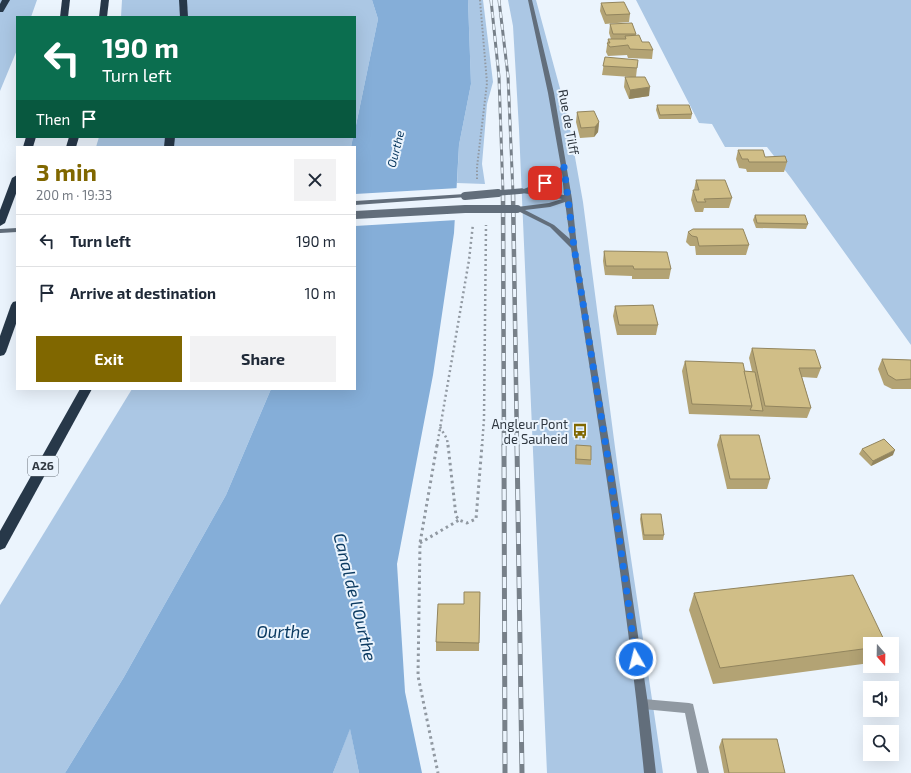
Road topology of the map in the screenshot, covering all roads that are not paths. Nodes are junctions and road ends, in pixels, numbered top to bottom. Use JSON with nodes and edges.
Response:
{"nodes":[{"id":1,"x":66,"y":0,"type":"edge"},
{"id":2,"x":105,"y":0,"type":"edge"},
{"id":3,"x":182,"y":0,"type":"edge"},
{"id":4,"x":530,"y":0,"type":"edge"},
{"id":5,"x":64,"y":16,"type":"edge"},
{"id":6,"x":103,"y":16,"type":"edge"},
{"id":7,"x":184,"y":16,"type":"edge"},
{"id":8,"x":564,"y":167,"type":"junction"},
{"id":9,"x":16,"y":181,"type":"edge"},
{"id":10,"x":522,"y":191,"type":"junction"},
{"id":11,"x":569,"y":199,"type":"junction"},
{"id":12,"x":356,"y":203,"type":"edge"},
{"id":13,"x":517,"y":209,"type":"junction"},
{"id":14,"x":356,"y":215,"type":"edge"},
{"id":15,"x":0,"y":223,"type":"edge"},
{"id":16,"x":16,"y":230,"type":"edge"},
{"id":17,"x":0,"y":231,"type":"edge"},
{"id":18,"x":574,"y":247,"type":"junction"},
{"id":19,"x":16,"y":308,"type":"edge"},
{"id":20,"x":0,"y":352,"type":"edge"},
{"id":21,"x":85,"y":390,"type":"edge"},
{"id":22,"x":0,"y":544,"type":"edge"},
{"id":23,"x":643,"y":704,"type":"junction"},
{"id":24,"x":650,"y":773,"type":"edge"},
{"id":25,"x":703,"y":773,"type":"edge"}],
"edges":[{"from":1,"to":5,"type":"highway"},
{"from":2,"to":6,"type":"highway"},
{"from":3,"to":7,"type":"highway"},
{"from":4,"to":8,"type":"main road","name":"Rue de Tilff"},
{"from":8,"to":10,"type":"main road"},
{"from":8,"to":11,"type":"main road","name":"Rue de Tilff"},
{"from":9,"to":15,"type":"highway"},
{"from":10,"to":11,"type":"main road"},
{"from":10,"to":12,"type":"main road","bridge":true},
{"from":11,"to":13,"type":"main road"},
{"from":11,"to":18,"type":"main road","name":"Rue de Tilff"},
{"from":13,"to":14,"type":"main road","bridge":true},
{"from":13,"to":18,"type":"main road"},
{"from":16,"to":17,"type":"main road"},
{"from":18,"to":23,"type":"main road","name":"Rue de Tilff"},
{"from":19,"to":20,"type":"highway"},
{"from":21,"to":22,"type":"highway","number":"A26"},
{"from":23,"to":24,"type":"main road","name":"Rue de Tilff"},
{"from":23,"to":25,"type":"street"}]}
